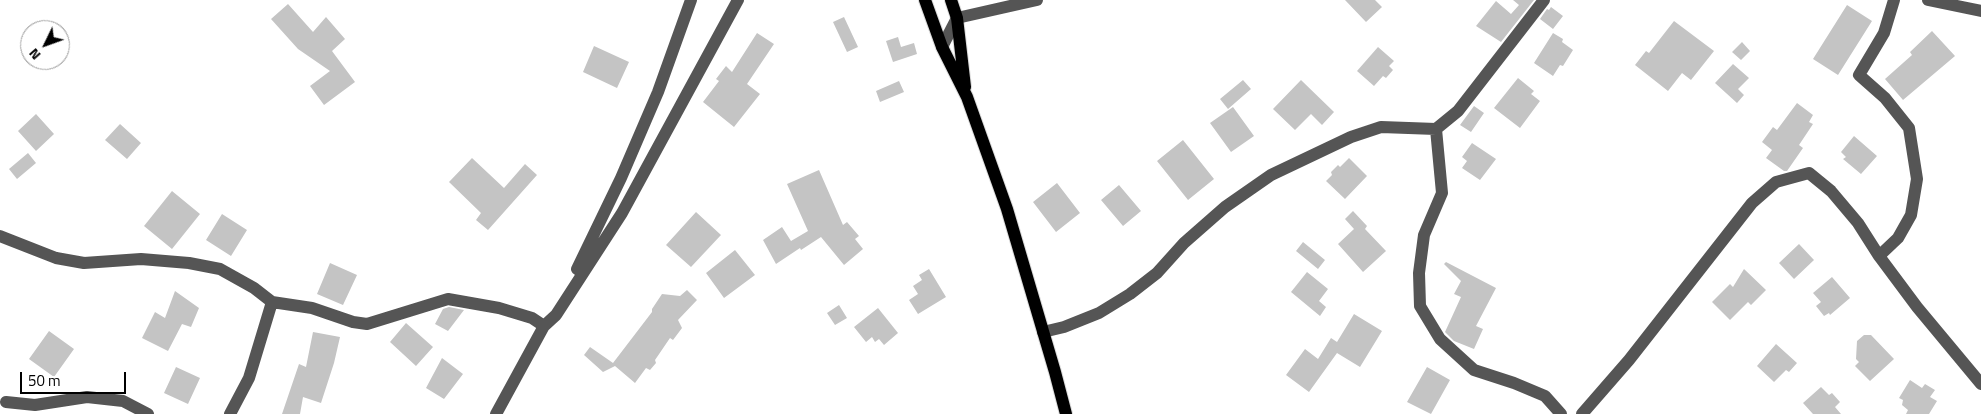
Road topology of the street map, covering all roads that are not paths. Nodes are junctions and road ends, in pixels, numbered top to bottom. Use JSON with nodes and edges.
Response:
{"nodes":[{"id":1,"x":691,"y":0,"type":"edge"},
{"id":2,"x":738,"y":0,"type":"edge"},
{"id":3,"x":923,"y":0,"type":"edge"},
{"id":4,"x":951,"y":0,"type":"edge"},
{"id":5,"x":1037,"y":0,"type":"edge"},
{"id":6,"x":1544,"y":0,"type":"edge"},
{"id":7,"x":1894,"y":0,"type":"edge"},
{"id":8,"x":1928,"y":0,"type":"edge"},
{"id":9,"x":1981,"y":11,"type":"edge"},
{"id":10,"x":957,"y":18,"type":"junction"},
{"id":11,"x":942,"y":47,"type":"junction"},
{"id":12,"x":966,"y":97,"type":"junction"},
{"id":13,"x":1436,"y":129,"type":"junction"},
{"id":14,"x":0,"y":236,"type":"edge"},
{"id":15,"x":1879,"y":256,"type":"junction"},
{"id":16,"x":272,"y":302,"type":"junction"},
{"id":17,"x":556,"y":314,"type":"junction"},
{"id":18,"x":544,"y":326,"type":"junction"},
{"id":19,"x":1043,"y":332,"type":"junction"},
{"id":20,"x":1981,"y":384,"type":"edge"},
{"id":21,"x":6,"y":402,"type":"dead end"},
{"id":22,"x":148,"y":414,"type":"edge"},
{"id":23,"x":230,"y":414,"type":"edge"},
{"id":24,"x":496,"y":414,"type":"edge"},
{"id":25,"x":1066,"y":414,"type":"edge"},
{"id":26,"x":1561,"y":414,"type":"edge"},
{"id":27,"x":1582,"y":414,"type":"edge"}],
"edges":[{"from":1,"to":17,"type":"street"},
{"from":2,"to":17,"type":"street"},
{"from":3,"to":11,"type":"main road"},
{"from":4,"to":10,"type":"main road"},
{"from":5,"to":10,"type":"street"},
{"from":6,"to":13,"type":"street"},
{"from":7,"to":15,"type":"street"},
{"from":8,"to":9,"type":"street"},
{"from":10,"to":11,"type":"street"},
{"from":10,"to":12,"type":"main road"},
{"from":11,"to":12,"type":"main road"},
{"from":12,"to":19,"type":"main road"},
{"from":13,"to":19,"type":"street"},
{"from":13,"to":26,"type":"street"},
{"from":14,"to":16,"type":"street"},
{"from":15,"to":20,"type":"street"},
{"from":15,"to":27,"type":"street"},
{"from":16,"to":18,"type":"street"},
{"from":16,"to":23,"type":"street"},
{"from":17,"to":18,"type":"street"},
{"from":18,"to":24,"type":"street"},
{"from":19,"to":25,"type":"main road"},
{"from":21,"to":22,"type":"street"}]}
